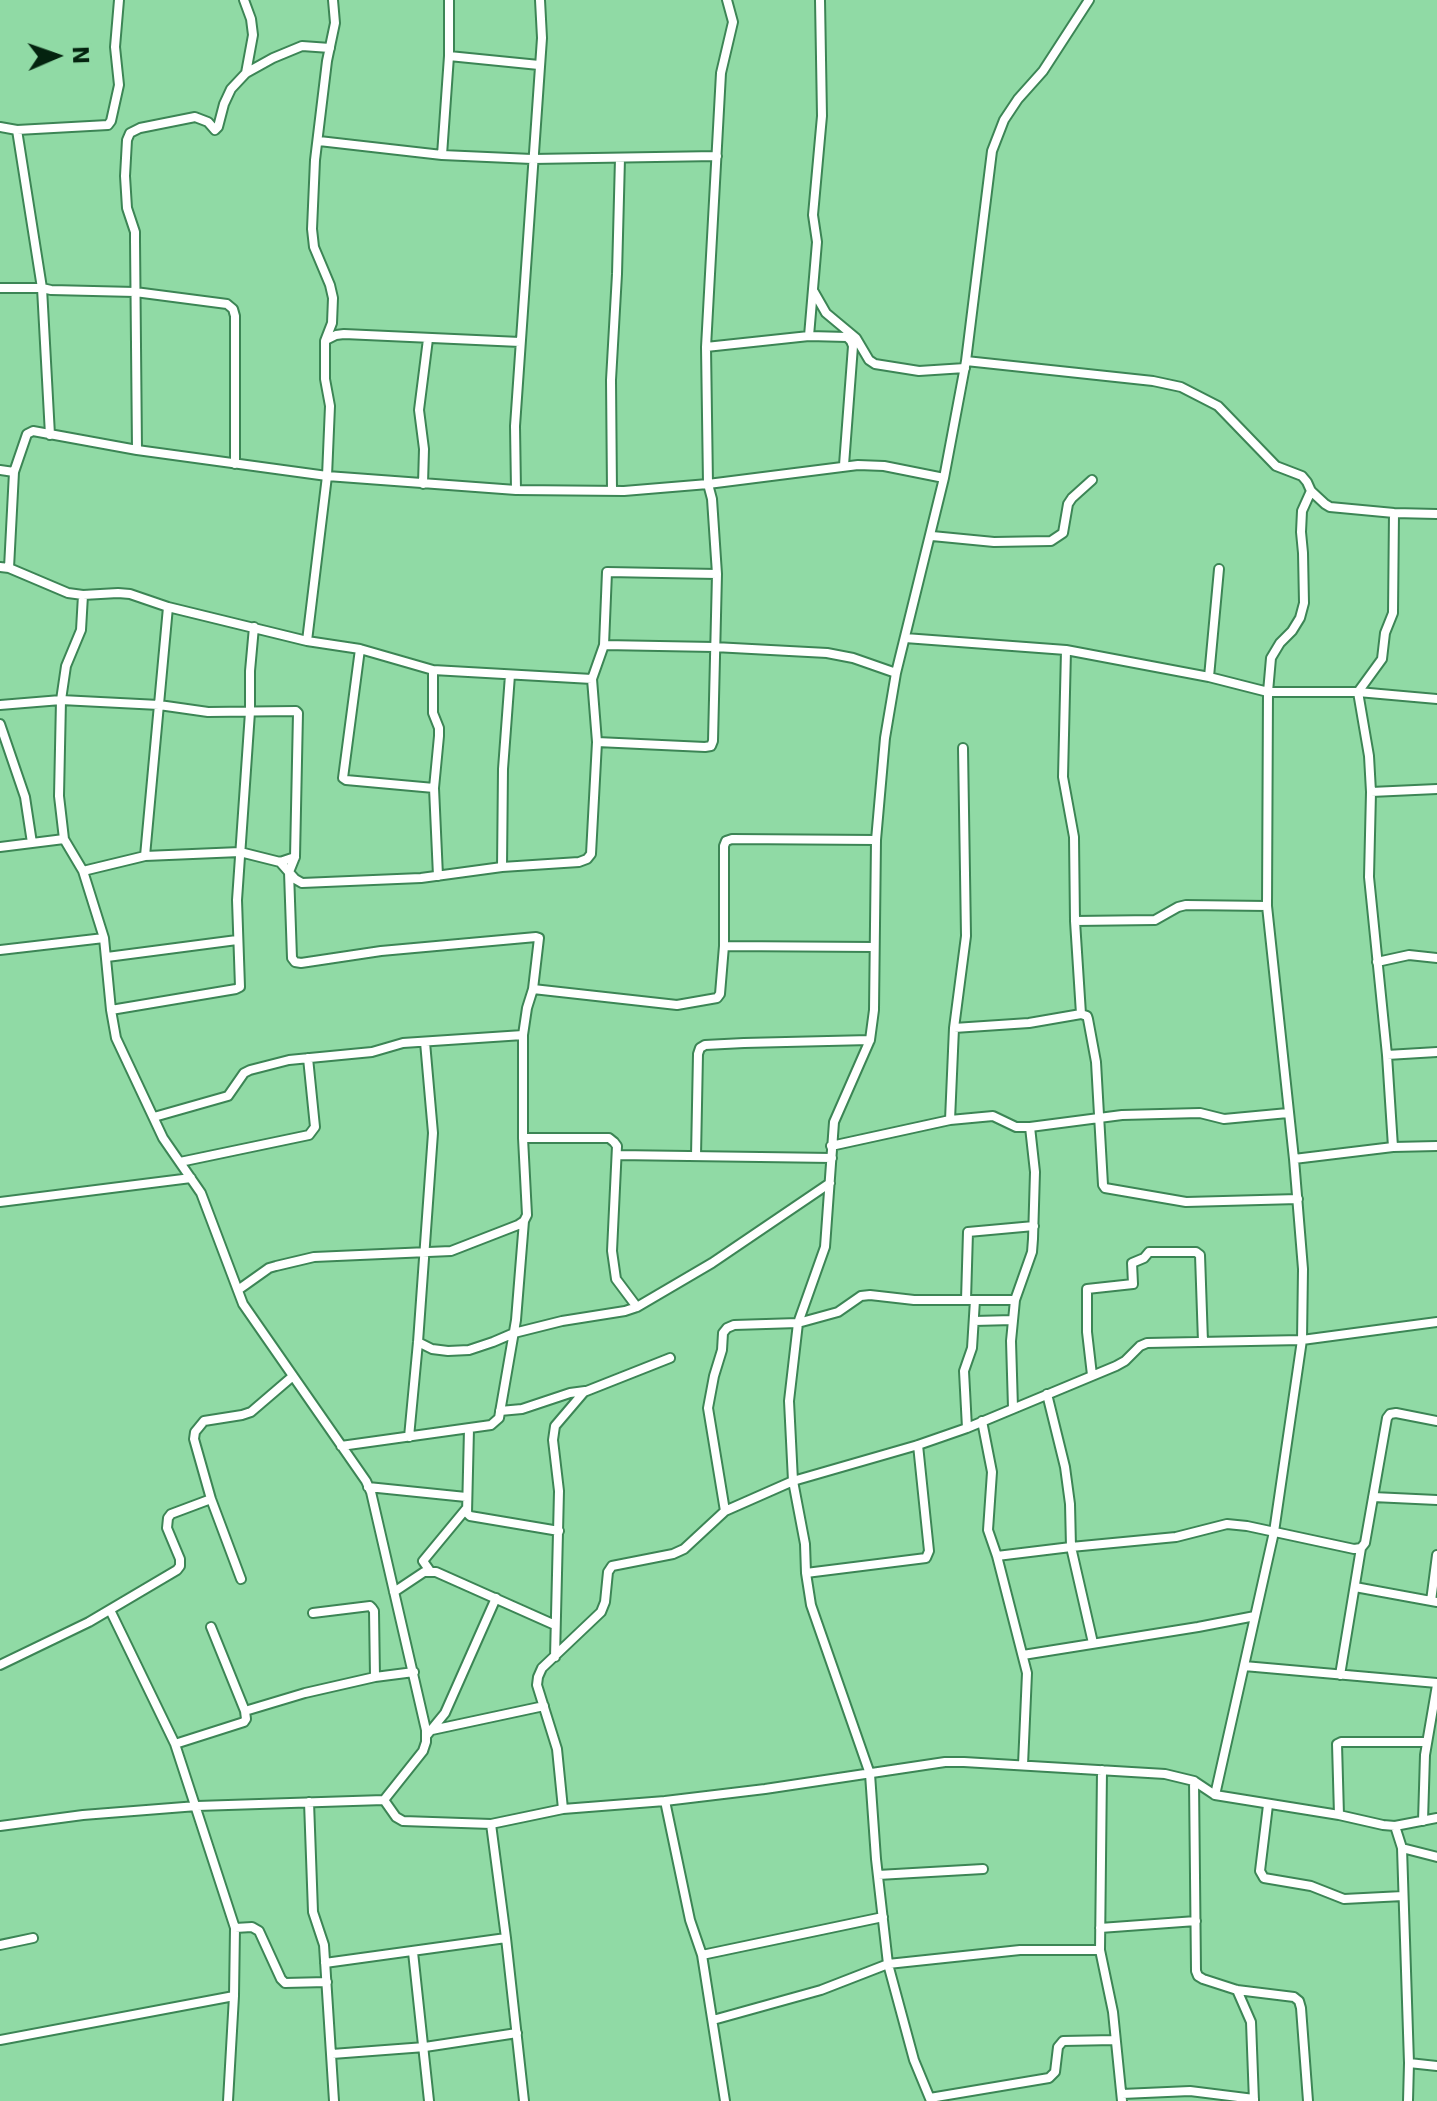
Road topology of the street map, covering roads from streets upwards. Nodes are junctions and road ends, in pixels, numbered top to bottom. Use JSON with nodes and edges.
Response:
{"nodes":[{"id":1,"x":119,"y":0,"type":"edge"},
{"id":2,"x":244,"y":0,"type":"edge"},
{"id":3,"x":333,"y":0,"type":"edge"},
{"id":4,"x":449,"y":0,"type":"edge"},
{"id":5,"x":540,"y":0,"type":"edge"},
{"id":6,"x":727,"y":0,"type":"edge"},
{"id":7,"x":820,"y":0,"type":"edge"},
{"id":8,"x":1089,"y":0,"type":"edge"},
{"id":9,"x":330,"y":48,"type":"junction"},
{"id":10,"x":449,"y":56,"type":"junction"},
{"id":11,"x":539,"y":65,"type":"junction"},
{"id":12,"x":246,"y":73,"type":"junction"},
{"id":13,"x":0,"y":127,"type":"edge"},
{"id":14,"x":17,"y":130,"type":"junction"},
{"id":15,"x":319,"y":141,"type":"junction"},
{"id":16,"x":442,"y":155,"type":"junction"},
{"id":17,"x":717,"y":156,"type":"junction"},
{"id":18,"x":620,"y":158,"type":"junction"},
{"id":19,"x":532,"y":159,"type":"junction"},
{"id":20,"x":0,"y":288,"type":"edge"},
{"id":21,"x":42,"y":288,"type":"junction"},
{"id":22,"x":812,"y":288,"type":"junction"},
{"id":23,"x":135,"y":292,"type":"junction"},
{"id":24,"x":809,"y":336,"type":"junction"},
{"id":25,"x":428,"y":339,"type":"junction"},
{"id":26,"x":325,"y":341,"type":"junction"},
{"id":27,"x":520,"y":342,"type":"junction"},
{"id":28,"x":706,"y":347,"type":"junction"},
{"id":29,"x":966,"y":365,"type":"junction"},
{"id":30,"x":50,"y":435,"type":"junction"},
{"id":31,"x":137,"y":450,"type":"junction"},
{"id":32,"x":235,"y":464,"type":"junction"},
{"id":33,"x":844,"y":465,"type":"junction"},
{"id":34,"x":0,"y":470,"type":"edge"},
{"id":35,"x":14,"y":472,"type":"junction"},
{"id":36,"x":327,"y":476,"type":"junction"},
{"id":37,"x":944,"y":478,"type":"junction"},
{"id":38,"x":1092,"y":480,"type":"dead end"},
{"id":39,"x":423,"y":484,"type":"junction"},
{"id":40,"x":708,"y":484,"type":"junction"},
{"id":41,"x":516,"y":490,"type":"junction"},
{"id":42,"x":612,"y":491,"type":"junction"},
{"id":43,"x":1311,"y":491,"type":"junction"},
{"id":44,"x":1394,"y":513,"type":"junction"},
{"id":45,"x":1437,"y":514,"type":"edge"},
{"id":46,"x":932,"y":536,"type":"junction"},
{"id":47,"x":4,"y":567,"type":"edge"},
{"id":48,"x":1219,"y":569,"type":"dead end"},
{"id":49,"x":717,"y":574,"type":"junction"},
{"id":50,"x":83,"y":595,"type":"junction"},
{"id":51,"x":168,"y":607,"type":"junction"},
{"id":52,"x":254,"y":627,"type":"junction"},
{"id":53,"x":905,"y":638,"type":"junction"},
{"id":54,"x":307,"y":641,"type":"junction"},
{"id":55,"x":604,"y":645,"type":"junction"},
{"id":56,"x":714,"y":647,"type":"junction"},
{"id":57,"x":360,"y":649,"type":"junction"},
{"id":58,"x":1066,"y":650,"type":"junction"},
{"id":59,"x":433,"y":670,"type":"junction"},
{"id":60,"x":896,"y":673,"type":"junction"},
{"id":61,"x":510,"y":675,"type":"junction"},
{"id":62,"x":1209,"y":677,"type":"junction"},
{"id":63,"x":592,"y":679,"type":"junction"},
{"id":64,"x":1268,"y":692,"type":"junction"},
{"id":65,"x":1358,"y":692,"type":"junction"},
{"id":66,"x":1437,"y":699,"type":"edge"},
{"id":67,"x":61,"y":700,"type":"junction"},
{"id":68,"x":0,"y":705,"type":"edge"},
{"id":69,"x":159,"y":705,"type":"junction"},
{"id":70,"x":250,"y":712,"type":"junction"},
{"id":71,"x":0,"y":724,"type":"edge"},
{"id":72,"x":597,"y":742,"type":"junction"},
{"id":73,"x":963,"y":748,"type":"dead end"},
{"id":74,"x":434,"y":788,"type":"junction"},
{"id":75,"x":1437,"y":789,"type":"edge"},
{"id":76,"x":1371,"y":792,"type":"junction"},
{"id":77,"x":64,"y":839,"type":"junction"},
{"id":78,"x":876,"y":840,"type":"junction"},
{"id":79,"x":32,"y":843,"type":"junction"},
{"id":80,"x":0,"y":847,"type":"edge"},
{"id":81,"x":240,"y":852,"type":"junction"},
{"id":82,"x":145,"y":856,"type":"junction"},
{"id":83,"x":295,"y":857,"type":"junction"},
{"id":84,"x":280,"y":862,"type":"junction"},
{"id":85,"x":502,"y":867,"type":"junction"},
{"id":86,"x":83,"y":871,"type":"junction"},
{"id":87,"x":289,"y":872,"type":"junction"},
{"id":88,"x":438,"y":876,"type":"junction"},
{"id":89,"x":1267,"y":906,"type":"junction"},
{"id":90,"x":1075,"y":921,"type":"junction"},
{"id":91,"x":104,"y":938,"type":"junction"},
{"id":92,"x":237,"y":940,"type":"junction"},
{"id":93,"x":724,"y":946,"type":"junction"},
{"id":94,"x":874,"y":947,"type":"junction"},
{"id":95,"x":0,"y":950,"type":"edge"},
{"id":96,"x":107,"y":957,"type":"junction"},
{"id":97,"x":1437,"y":958,"type":"edge"},
{"id":98,"x":1377,"y":962,"type":"junction"},
{"id":99,"x":533,"y":989,"type":"junction"},
{"id":100,"x":111,"y":1010,"type":"junction"},
{"id":101,"x":1081,"y":1014,"type":"junction"},
{"id":102,"x":954,"y":1028,"type":"junction"},
{"id":103,"x":523,"y":1035,"type":"junction"},
{"id":104,"x":870,"y":1040,"type":"junction"},
{"id":105,"x":425,"y":1042,"type":"junction"},
{"id":106,"x":1437,"y":1052,"type":"edge"},
{"id":107,"x":1387,"y":1055,"type":"junction"},
{"id":108,"x":308,"y":1058,"type":"junction"},
{"id":109,"x":1288,"y":1113,"type":"junction"},
{"id":110,"x":154,"y":1117,"type":"junction"},
{"id":111,"x":1101,"y":1118,"type":"junction"},
{"id":112,"x":950,"y":1120,"type":"junction"},
{"id":113,"x":1030,"y":1127,"type":"junction"},
{"id":114,"x":523,"y":1138,"type":"junction"},
{"id":115,"x":831,"y":1146,"type":"junction"},
{"id":116,"x":1437,"y":1146,"type":"edge"},
{"id":117,"x":1393,"y":1147,"type":"junction"},
{"id":118,"x":617,"y":1155,"type":"junction"},
{"id":119,"x":696,"y":1156,"type":"junction"},
{"id":120,"x":832,"y":1158,"type":"junction"},
{"id":121,"x":1294,"y":1159,"type":"junction"},
{"id":122,"x":180,"y":1162,"type":"junction"},
{"id":123,"x":191,"y":1178,"type":"junction"},
{"id":124,"x":830,"y":1183,"type":"junction"},
{"id":125,"x":1298,"y":1199,"type":"junction"},
{"id":126,"x":0,"y":1202,"type":"edge"},
{"id":127,"x":524,"y":1221,"type":"junction"},
{"id":128,"x":1034,"y":1226,"type":"junction"},
{"id":129,"x":423,"y":1252,"type":"junction"},
{"id":130,"x":238,"y":1290,"type":"junction"},
{"id":131,"x":970,"y":1300,"type":"junction"},
{"id":132,"x":1015,"y":1300,"type":"junction"},
{"id":133,"x":637,"y":1307,"type":"junction"},
{"id":134,"x":1013,"y":1320,"type":"junction"},
{"id":135,"x":974,"y":1321,"type":"junction"},
{"id":136,"x":1437,"y":1322,"type":"edge"},
{"id":137,"x":798,"y":1323,"type":"junction"},
{"id":138,"x":514,"y":1333,"type":"junction"},
{"id":139,"x":1302,"y":1340,"type":"junction"},
{"id":140,"x":418,"y":1342,"type":"junction"},
{"id":141,"x":1203,"y":1342,"type":"junction"},
{"id":142,"x":670,"y":1358,"type":"dead end"},
{"id":143,"x":1092,"y":1375,"type":"junction"},
{"id":144,"x":293,"y":1376,"type":"junction"},
{"id":145,"x":586,"y":1391,"type":"junction"},
{"id":146,"x":1047,"y":1394,"type":"junction"},
{"id":147,"x":1013,"y":1408,"type":"junction"},
{"id":148,"x":500,"y":1411,"type":"junction"},
{"id":149,"x":982,"y":1421,"type":"junction"},
{"id":150,"x":1437,"y":1421,"type":"edge"},
{"id":151,"x":967,"y":1428,"type":"junction"},
{"id":152,"x":469,"y":1429,"type":"junction"},
{"id":153,"x":409,"y":1437,"type":"junction"},
{"id":154,"x":918,"y":1445,"type":"junction"},
{"id":155,"x":341,"y":1446,"type":"junction"},
{"id":156,"x":793,"y":1481,"type":"junction"},
{"id":157,"x":368,"y":1487,"type":"junction"},
{"id":158,"x":466,"y":1497,"type":"junction"},
{"id":159,"x":1373,"y":1497,"type":"junction"},
{"id":160,"x":211,"y":1499,"type":"junction"},
{"id":161,"x":1437,"y":1500,"type":"edge"},
{"id":162,"x":466,"y":1509,"type":"junction"},
{"id":163,"x":725,"y":1511,"type":"junction"},
{"id":164,"x":559,"y":1531,"type":"junction"},
{"id":165,"x":1274,"y":1532,"type":"junction"},
{"id":166,"x":1071,"y":1547,"type":"junction"},
{"id":167,"x":1361,"y":1548,"type":"junction"},
{"id":168,"x":1437,"y":1555,"type":"edge"},
{"id":169,"x":997,"y":1556,"type":"junction"},
{"id":170,"x":430,"y":1571,"type":"junction"},
{"id":171,"x":806,"y":1573,"type":"junction"},
{"id":172,"x":241,"y":1579,"type":"dead end"},
{"id":173,"x":1355,"y":1587,"type":"junction"},
{"id":174,"x":394,"y":1592,"type":"junction"},
{"id":175,"x":496,"y":1598,"type":"junction"},
{"id":176,"x":1434,"y":1601,"type":"edge"},
{"id":177,"x":110,"y":1610,"type":"junction"},
{"id":178,"x":313,"y":1613,"type":"dead end"},
{"id":179,"x":1255,"y":1616,"type":"junction"},
{"id":180,"x":555,"y":1625,"type":"junction"},
{"id":181,"x":211,"y":1627,"type":"dead end"},
{"id":182,"x":1093,"y":1643,"type":"junction"},
{"id":183,"x":1023,"y":1655,"type":"junction"},
{"id":184,"x":555,"y":1657,"type":"junction"},
{"id":185,"x":0,"y":1665,"type":"edge"},
{"id":186,"x":1244,"y":1666,"type":"junction"},
{"id":187,"x":414,"y":1672,"type":"junction"},
{"id":188,"x":1340,"y":1675,"type":"junction"},
{"id":189,"x":375,"y":1677,"type":"junction"},
{"id":190,"x":1437,"y":1684,"type":"edge"},
{"id":191,"x":544,"y":1706,"type":"junction"},
{"id":192,"x":245,"y":1711,"type":"junction"},
{"id":193,"x":429,"y":1732,"type":"junction"},
{"id":194,"x":1426,"y":1742,"type":"junction"},
{"id":195,"x":175,"y":1744,"type":"junction"},
{"id":196,"x":1023,"y":1765,"type":"junction"},
{"id":197,"x":1102,"y":1770,"type":"junction"},
{"id":198,"x":870,"y":1774,"type":"junction"},
{"id":199,"x":1194,"y":1781,"type":"junction"},
{"id":200,"x":1215,"y":1795,"type":"junction"},
{"id":201,"x":384,"y":1800,"type":"junction"},
{"id":202,"x":665,"y":1801,"type":"junction"},
{"id":203,"x":309,"y":1802,"type":"junction"},
{"id":204,"x":1268,"y":1805,"type":"junction"},
{"id":205,"x":197,"y":1806,"type":"junction"},
{"id":206,"x":563,"y":1809,"type":"junction"},
{"id":207,"x":1339,"y":1815,"type":"junction"},
{"id":208,"x":1437,"y":1818,"type":"edge"},
{"id":209,"x":1423,"y":1821,"type":"junction"},
{"id":210,"x":491,"y":1824,"type":"junction"},
{"id":211,"x":0,"y":1826,"type":"edge"},
{"id":212,"x":1395,"y":1826,"type":"junction"},
{"id":213,"x":1402,"y":1848,"type":"junction"},
{"id":214,"x":1437,"y":1857,"type":"edge"},
{"id":215,"x":983,"y":1869,"type":"dead end"},
{"id":216,"x":878,"y":1875,"type":"junction"},
{"id":217,"x":1403,"y":1896,"type":"junction"},
{"id":218,"x":883,"y":1917,"type":"junction"},
{"id":219,"x":1196,"y":1921,"type":"junction"},
{"id":220,"x":235,"y":1928,"type":"junction"},
{"id":221,"x":1100,"y":1928,"type":"junction"},
{"id":222,"x":33,"y":1938,"type":"dead end"},
{"id":223,"x":506,"y":1938,"type":"junction"},
{"id":224,"x":0,"y":1945,"type":"edge"},
{"id":225,"x":1100,"y":1950,"type":"junction"},
{"id":226,"x":413,"y":1952,"type":"junction"},
{"id":227,"x":702,"y":1955,"type":"junction"},
{"id":228,"x":325,"y":1963,"type":"junction"},
{"id":229,"x":888,"y":1964,"type":"junction"},
{"id":230,"x":327,"y":1982,"type":"junction"},
{"id":231,"x":1237,"y":1990,"type":"junction"},
{"id":232,"x":234,"y":1996,"type":"junction"},
{"id":233,"x":713,"y":2020,"type":"junction"},
{"id":234,"x":517,"y":2033,"type":"junction"},
{"id":235,"x":0,"y":2040,"type":"edge"},
{"id":236,"x":1115,"y":2040,"type":"junction"},
{"id":237,"x":425,"y":2047,"type":"junction"},
{"id":238,"x":332,"y":2054,"type":"junction"},
{"id":239,"x":1409,"y":2063,"type":"junction"},
{"id":240,"x":1437,"y":2066,"type":"edge"},
{"id":241,"x":1122,"y":2098,"type":"edge"},
{"id":242,"x":930,"y":2100,"type":"edge"},
{"id":243,"x":1254,"y":2100,"type":"edge"},
{"id":244,"x":228,"y":2101,"type":"edge"},
{"id":245,"x":334,"y":2101,"type":"edge"},
{"id":246,"x":429,"y":2101,"type":"edge"},
{"id":247,"x":524,"y":2101,"type":"edge"},
{"id":248,"x":725,"y":2101,"type":"edge"},
{"id":249,"x":1308,"y":2101,"type":"edge"},
{"id":250,"x":1408,"y":2101,"type":"edge"}],
"edges":[{"from":1,"to":14,"type":"street"},
{"from":2,"to":12,"type":"street"},
{"from":3,"to":9,"type":"street"},
{"from":4,"to":10,"type":"street"},
{"from":5,"to":11,"type":"street"},
{"from":6,"to":17,"type":"street"},
{"from":7,"to":22,"type":"street"},
{"from":8,"to":29,"type":"street"},
{"from":9,"to":12,"type":"street"},
{"from":9,"to":15,"type":"street"},
{"from":10,"to":11,"type":"street"},
{"from":10,"to":16,"type":"street"},
{"from":11,"to":19,"type":"street"},
{"from":12,"to":23,"type":"street"},
{"from":13,"to":14,"type":"street"},
{"from":14,"to":21,"type":"street"},
{"from":15,"to":16,"type":"street"},
{"from":15,"to":26,"type":"street"},
{"from":16,"to":19,"type":"street"},
{"from":17,"to":18,"type":"street"},
{"from":17,"to":28,"type":"street"},
{"from":18,"to":19,"type":"street"},
{"from":18,"to":42,"type":"street"},
{"from":19,"to":27,"type":"street"},
{"from":20,"to":21,"type":"street"},
{"from":21,"to":23,"type":"street"},
{"from":21,"to":30,"type":"street"},
{"from":22,"to":24,"type":"street"},
{"from":22,"to":29,"type":"street"},
{"from":23,"to":31,"type":"street"},
{"from":23,"to":32,"type":"street"},
{"from":24,"to":28,"type":"street"},
{"from":24,"to":33,"type":"street"},
{"from":25,"to":26,"type":"street"},
{"from":25,"to":27,"type":"street"},
{"from":25,"to":39,"type":"street"},
{"from":26,"to":36,"type":"street"},
{"from":27,"to":41,"type":"street"},
{"from":28,"to":40,"type":"street"},
{"from":29,"to":37,"type":"street"},
{"from":29,"to":43,"type":"street"},
{"from":30,"to":31,"type":"street"},
{"from":30,"to":35,"type":"street"},
{"from":31,"to":32,"type":"street"},
{"from":32,"to":36,"type":"street"},
{"from":33,"to":37,"type":"street"},
{"from":33,"to":40,"type":"street"},
{"from":34,"to":35,"type":"street"},
{"from":35,"to":47,"type":"street"},
{"from":36,"to":39,"type":"street"},
{"from":36,"to":54,"type":"street"},
{"from":37,"to":46,"type":"street"},
{"from":38,"to":46,"type":"street"},
{"from":39,"to":41,"type":"street"},
{"from":40,"to":42,"type":"street"},
{"from":40,"to":49,"type":"street"},
{"from":41,"to":42,"type":"street"},
{"from":43,"to":44,"type":"street"},
{"from":43,"to":64,"type":"street"},
{"from":44,"to":45,"type":"street"},
{"from":44,"to":65,"type":"street"},
{"from":46,"to":53,"type":"street"},
{"from":47,"to":50,"type":"street"},
{"from":48,"to":62,"type":"street"},
{"from":49,"to":55,"type":"street"},
{"from":49,"to":56,"type":"street"},
{"from":50,"to":51,"type":"street"},
{"from":50,"to":67,"type":"street"},
{"from":51,"to":52,"type":"street"},
{"from":51,"to":69,"type":"street"},
{"from":52,"to":54,"type":"street"},
{"from":52,"to":70,"type":"street"},
{"from":53,"to":58,"type":"street"},
{"from":53,"to":60,"type":"street"},
{"from":54,"to":57,"type":"street"},
{"from":55,"to":56,"type":"street"},
{"from":55,"to":63,"type":"street"},
{"from":56,"to":60,"type":"street"},
{"from":56,"to":72,"type":"street"},
{"from":57,"to":59,"type":"street"},
{"from":57,"to":74,"type":"street"},
{"from":58,"to":62,"type":"street"},
{"from":58,"to":90,"type":"street"},
{"from":59,"to":61,"type":"street"},
{"from":59,"to":74,"type":"street"},
{"from":60,"to":78,"type":"street"},
{"from":61,"to":63,"type":"street"},
{"from":61,"to":85,"type":"street"},
{"from":62,"to":64,"type":"street"},
{"from":63,"to":72,"type":"street"},
{"from":64,"to":65,"type":"street"},
{"from":64,"to":89,"type":"street"},
{"from":65,"to":66,"type":"street"},
{"from":65,"to":76,"type":"street"},
{"from":67,"to":68,"type":"street"},
{"from":67,"to":69,"type":"street"},
{"from":67,"to":77,"type":"street"},
{"from":69,"to":70,"type":"street"},
{"from":69,"to":82,"type":"street"},
{"from":70,"to":81,"type":"street"},
{"from":70,"to":83,"type":"street"},
{"from":71,"to":79,"type":"street"},
{"from":72,"to":85,"type":"street"},
{"from":73,"to":102,"type":"street"},
{"from":74,"to":88,"type":"street"},
{"from":75,"to":76,"type":"street"},
{"from":76,"to":98,"type":"street"},
{"from":77,"to":79,"type":"street"},
{"from":77,"to":86,"type":"street"},
{"from":78,"to":93,"type":"street"},
{"from":78,"to":94,"type":"street"},
{"from":79,"to":80,"type":"street"},
{"from":81,"to":82,"type":"street"},
{"from":81,"to":84,"type":"street"},
{"from":81,"to":92,"type":"street"},
{"from":82,"to":86,"type":"street"},
{"from":83,"to":84,"type":"street"},
{"from":83,"to":87,"type":"street"},
{"from":84,"to":87,"type":"street"},
{"from":85,"to":88,"type":"street"},
{"from":86,"to":91,"type":"street"},
{"from":87,"to":88,"type":"street"},
{"from":87,"to":99,"type":"street"},
{"from":89,"to":90,"type":"street"},
{"from":89,"to":109,"type":"street"},
{"from":90,"to":101,"type":"street"},
{"from":91,"to":95,"type":"street"},
{"from":91,"to":96,"type":"street"},
{"from":92,"to":96,"type":"street"},
{"from":92,"to":100,"type":"street"},
{"from":93,"to":94,"type":"street"},
{"from":93,"to":99,"type":"street"},
{"from":94,"to":104,"type":"street"},
{"from":96,"to":100,"type":"street"},
{"from":97,"to":98,"type":"street"},
{"from":98,"to":107,"type":"street"},
{"from":99,"to":103,"type":"street"},
{"from":100,"to":110,"type":"street"},
{"from":101,"to":102,"type":"street"},
{"from":101,"to":111,"type":"street"},
{"from":102,"to":112,"type":"street"},
{"from":103,"to":105,"type":"street"},
{"from":103,"to":114,"type":"street"},
{"from":104,"to":115,"type":"street"},
{"from":104,"to":119,"type":"street"},
{"from":105,"to":108,"type":"street"},
{"from":105,"to":129,"type":"street"},
{"from":106,"to":107,"type":"street"},
{"from":107,"to":117,"type":"street"},
{"from":108,"to":110,"type":"street"},
{"from":108,"to":122,"type":"street"},
{"from":109,"to":111,"type":"street"},
{"from":109,"to":121,"type":"street"},
{"from":110,"to":122,"type":"street"},
{"from":111,"to":113,"type":"street"},
{"from":111,"to":125,"type":"street"},
{"from":112,"to":113,"type":"street"},
{"from":112,"to":115,"type":"street"},
{"from":113,"to":128,"type":"street"},
{"from":114,"to":118,"type":"street"},
{"from":114,"to":127,"type":"street"},
{"from":115,"to":120,"type":"street"},
{"from":116,"to":117,"type":"street"},
{"from":117,"to":121,"type":"street"},
{"from":118,"to":119,"type":"street"},
{"from":118,"to":133,"type":"street"},
{"from":119,"to":120,"type":"street"},
{"from":120,"to":124,"type":"street"},
{"from":121,"to":125,"type":"street"},
{"from":122,"to":123,"type":"street"},
{"from":123,"to":126,"type":"street"},
{"from":123,"to":130,"type":"street"},
{"from":124,"to":133,"type":"street"},
{"from":124,"to":137,"type":"street"},
{"from":125,"to":139,"type":"street"},
{"from":127,"to":129,"type":"street"},
{"from":127,"to":138,"type":"street"},
{"from":128,"to":131,"type":"street"},
{"from":128,"to":132,"type":"street"},
{"from":129,"to":130,"type":"street"},
{"from":129,"to":140,"type":"street"},
{"from":130,"to":144,"type":"street"},
{"from":131,"to":132,"type":"street"},
{"from":131,"to":135,"type":"street"},
{"from":131,"to":137,"type":"street"},
{"from":132,"to":134,"type":"street"},
{"from":133,"to":138,"type":"street"},
{"from":134,"to":135,"type":"street"},
{"from":134,"to":147,"type":"street"},
{"from":135,"to":151,"type":"street"},
{"from":136,"to":139,"type":"street"},
{"from":137,"to":156,"type":"street"},
{"from":137,"to":163,"type":"street"},
{"from":138,"to":140,"type":"street"},
{"from":138,"to":148,"type":"street"},
{"from":139,"to":141,"type":"street"},
{"from":139,"to":165,"type":"street"},
{"from":140,"to":153,"type":"street"},
{"from":141,"to":143,"type":"street"},
{"from":141,"to":143,"type":"street"},
{"from":142,"to":145,"type":"street"},
{"from":143,"to":146,"type":"street"},
{"from":144,"to":155,"type":"street"},
{"from":144,"to":160,"type":"street"},
{"from":145,"to":148,"type":"street"},
{"from":145,"to":164,"type":"street"},
{"from":146,"to":147,"type":"street"},
{"from":146,"to":166,"type":"street"},
{"from":147,"to":149,"type":"street"},
{"from":148,"to":152,"type":"street"},
{"from":149,"to":151,"type":"street"},
{"from":149,"to":169,"type":"street"},
{"from":150,"to":159,"type":"street"},
{"from":151,"to":154,"type":"street"},
{"from":152,"to":153,"type":"street"},
{"from":152,"to":158,"type":"street"},
{"from":153,"to":155,"type":"street"},
{"from":154,"to":156,"type":"street"},
{"from":154,"to":171,"type":"street"},
{"from":155,"to":157,"type":"street"},
{"from":156,"to":163,"type":"street"},
{"from":156,"to":171,"type":"street"},
{"from":157,"to":158,"type":"street"},
{"from":157,"to":174,"type":"street"},
{"from":158,"to":162,"type":"street"},
{"from":159,"to":161,"type":"street"},
{"from":159,"to":167,"type":"street"},
{"from":160,"to":172,"type":"street"},
{"from":160,"to":177,"type":"street"},
{"from":162,"to":164,"type":"street"},
{"from":162,"to":170,"type":"street"},
{"from":163,"to":184,"type":"street"},
{"from":164,"to":180,"type":"street"},
{"from":165,"to":166,"type":"street"},
{"from":165,"to":167,"type":"street"},
{"from":165,"to":179,"type":"street"},
{"from":166,"to":169,"type":"street"},
{"from":166,"to":182,"type":"street"},
{"from":167,"to":173,"type":"street"},
{"from":168,"to":176,"type":"street"},
{"from":169,"to":183,"type":"street"},
{"from":170,"to":174,"type":"street"},
{"from":170,"to":175,"type":"street"},
{"from":171,"to":198,"type":"street"},
{"from":173,"to":176,"type":"street"},
{"from":173,"to":188,"type":"street"},
{"from":174,"to":187,"type":"street"},
{"from":175,"to":180,"type":"street"},
{"from":175,"to":193,"type":"street"},
{"from":177,"to":185,"type":"street"},
{"from":177,"to":195,"type":"street"},
{"from":178,"to":189,"type":"street"},
{"from":179,"to":182,"type":"street"},
{"from":179,"to":186,"type":"street"},
{"from":180,"to":184,"type":"street"},
{"from":181,"to":192,"type":"street"},
{"from":182,"to":183,"type":"street"},
{"from":183,"to":196,"type":"street"},
{"from":184,"to":191,"type":"street"},
{"from":186,"to":188,"type":"street"},
{"from":186,"to":200,"type":"street"},
{"from":187,"to":189,"type":"street"},
{"from":187,"to":193,"type":"street"},
{"from":188,"to":190,"type":"street"},
{"from":189,"to":192,"type":"street"},
{"from":190,"to":194,"type":"street"},
{"from":191,"to":193,"type":"street"},
{"from":191,"to":206,"type":"street"},
{"from":192,"to":195,"type":"street"},
{"from":193,"to":201,"type":"street"},
{"from":194,"to":207,"type":"street"},
{"from":194,"to":209,"type":"street"},
{"from":195,"to":205,"type":"street"},
{"from":196,"to":197,"type":"street"},
{"from":196,"to":198,"type":"street"},
{"from":197,"to":199,"type":"street"},
{"from":197,"to":221,"type":"street"},
{"from":198,"to":202,"type":"street"},
{"from":198,"to":216,"type":"street"},
{"from":199,"to":200,"type":"street"},
{"from":199,"to":219,"type":"street"},
{"from":200,"to":204,"type":"street"},
{"from":201,"to":203,"type":"street"},
{"from":201,"to":210,"type":"street"},
{"from":202,"to":206,"type":"street"},
{"from":202,"to":227,"type":"street"},
{"from":203,"to":205,"type":"street"},
{"from":203,"to":228,"type":"street"},
{"from":204,"to":207,"type":"street"},
{"from":204,"to":217,"type":"street"},
{"from":205,"to":211,"type":"street"},
{"from":205,"to":220,"type":"street"},
{"from":206,"to":210,"type":"street"},
{"from":207,"to":212,"type":"street"},
{"from":208,"to":209,"type":"street"},
{"from":209,"to":212,"type":"street"},
{"from":210,"to":223,"type":"street"},
{"from":212,"to":213,"type":"street"},
{"from":213,"to":214,"type":"street"},
{"from":213,"to":217,"type":"street"},
{"from":215,"to":216,"type":"street"},
{"from":216,"to":218,"type":"street"},
{"from":217,"to":239,"type":"street"},
{"from":218,"to":227,"type":"street"},
{"from":218,"to":229,"type":"street"},
{"from":219,"to":221,"type":"street"},
{"from":219,"to":231,"type":"street"},
{"from":220,"to":230,"type":"street"},
{"from":220,"to":232,"type":"street"},
{"from":221,"to":225,"type":"street"},
{"from":222,"to":224,"type":"street"},
{"from":223,"to":226,"type":"street"},
{"from":223,"to":234,"type":"street"},
{"from":225,"to":229,"type":"street"},
{"from":225,"to":236,"type":"street"},
{"from":226,"to":228,"type":"street"},
{"from":226,"to":237,"type":"street"},
{"from":227,"to":233,"type":"street"},
{"from":228,"to":230,"type":"street"},
{"from":229,"to":233,"type":"street"},
{"from":229,"to":242,"type":"street"},
{"from":230,"to":238,"type":"street"},
{"from":231,"to":243,"type":"street"},
{"from":231,"to":249,"type":"street"},
{"from":232,"to":235,"type":"street"},
{"from":232,"to":244,"type":"street"},
{"from":233,"to":248,"type":"street"},
{"from":234,"to":237,"type":"street"},
{"from":234,"to":247,"type":"street"},
{"from":236,"to":241,"type":"street"},
{"from":236,"to":242,"type":"street"},
{"from":237,"to":238,"type":"street"},
{"from":237,"to":246,"type":"street"},
{"from":238,"to":245,"type":"street"},
{"from":239,"to":240,"type":"street"},
{"from":239,"to":250,"type":"street"},
{"from":241,"to":243,"type":"street"}]}
